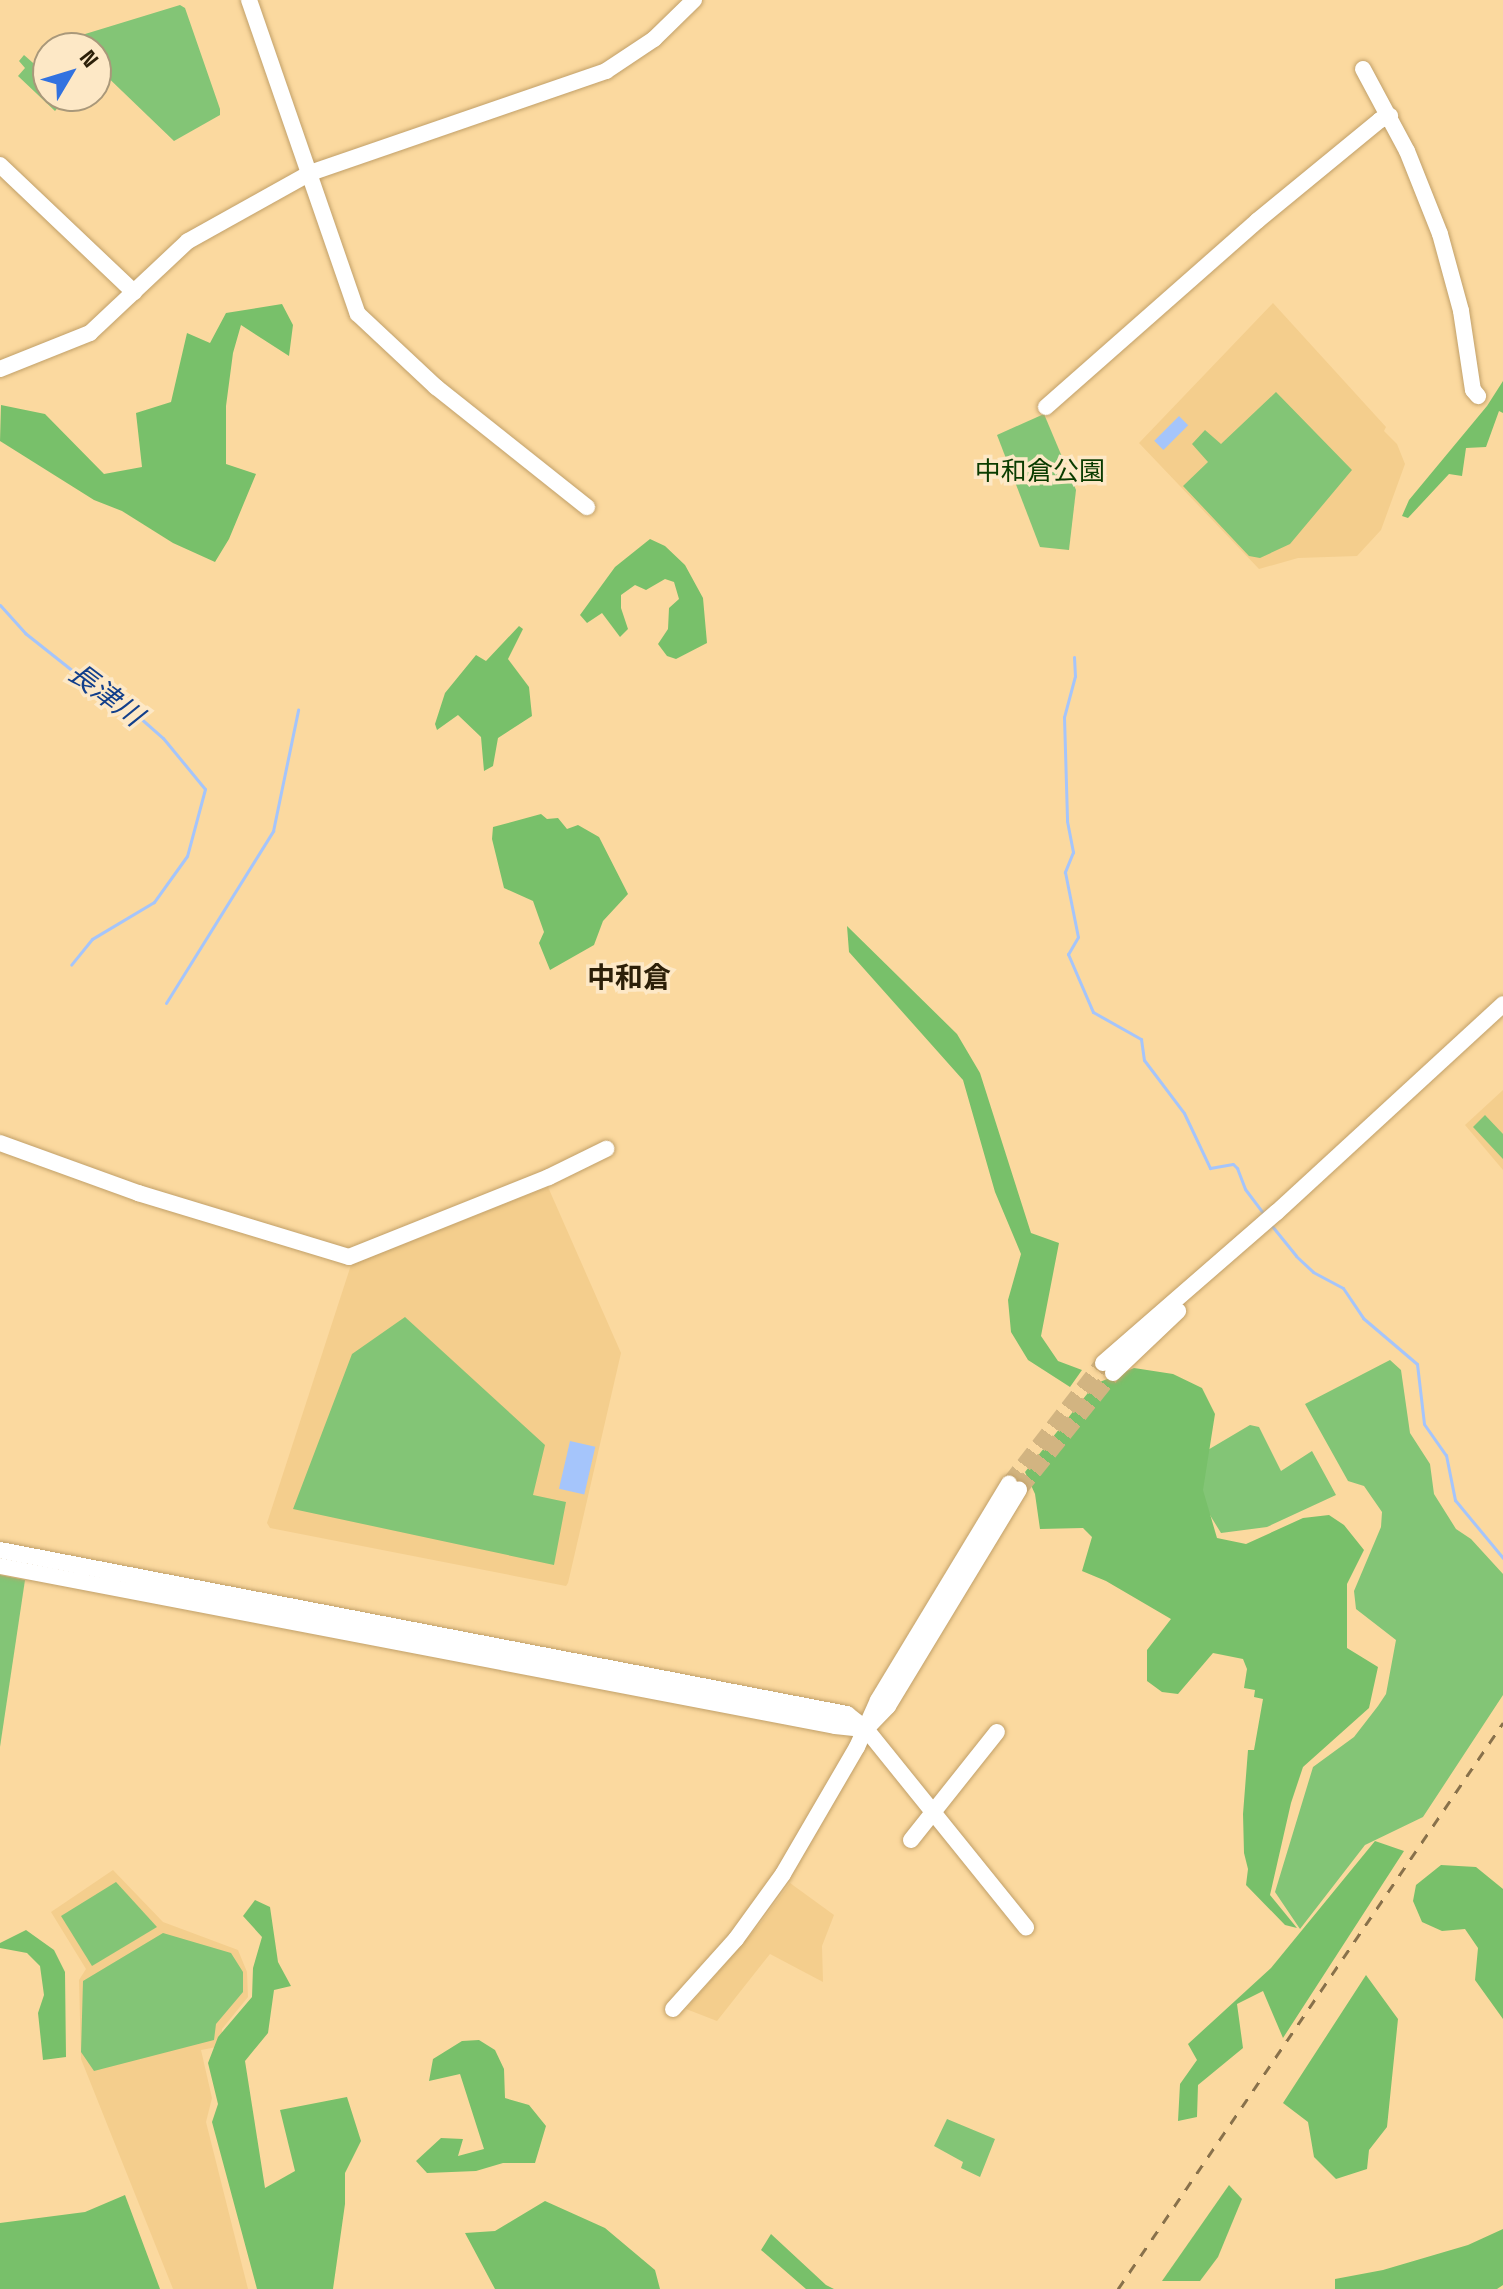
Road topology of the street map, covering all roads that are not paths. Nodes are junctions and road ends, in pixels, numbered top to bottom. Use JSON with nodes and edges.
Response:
{"nodes":[{"id":1,"x":249,"y":0,"type":"edge"},
{"id":2,"x":694,"y":0,"type":"edge"},
{"id":3,"x":1363,"y":69,"type":"dead end"},
{"id":4,"x":1390,"y":116,"type":"junction"},
{"id":5,"x":0,"y":165,"type":"edge"},
{"id":6,"x":310,"y":173,"type":"junction"},
{"id":7,"x":134,"y":292,"type":"junction"},
{"id":8,"x":0,"y":369,"type":"edge"},
{"id":9,"x":1478,"y":396,"type":"dead end"},
{"id":10,"x":1046,"y":407,"type":"dead end"},
{"id":11,"x":587,"y":507,"type":"dead end"},
{"id":12,"x":1503,"y":1004,"type":"edge"},
{"id":13,"x":0,"y":1143,"type":"edge"},
{"id":14,"x":606,"y":1149,"type":"dead end"},
{"id":15,"x":1108,"y":1368,"type":"tunnel mouth"},
{"id":16,"x":1014,"y":1487,"type":"tunnel mouth"},
{"id":17,"x":0,"y":1550,"type":"edge"},
{"id":18,"x":0,"y":1566,"type":"edge"},
{"id":19,"x":670,"y":1688,"type":"junction"},
{"id":20,"x":866,"y":1729,"type":"junction"},
{"id":21,"x":997,"y":1732,"type":"dead end"},
{"id":22,"x":933,"y":1812,"type":"junction"},
{"id":23,"x":911,"y":1840,"type":"dead end"},
{"id":24,"x":1026,"y":1927,"type":"dead end"},
{"id":25,"x":673,"y":2009,"type":"dead end"}],
"edges":[{"from":1,"to":6,"type":"street"},
{"from":2,"to":6,"type":"street"},
{"from":3,"to":4,"type":"street"},
{"from":4,"to":9,"type":"street"},
{"from":4,"to":10,"type":"street"},
{"from":5,"to":7,"type":"street"},
{"from":6,"to":7,"type":"street"},
{"from":6,"to":11,"type":"street"},
{"from":7,"to":8,"type":"street"},
{"from":12,"to":15,"type":"street"},
{"from":13,"to":14,"type":"street"},
{"from":16,"to":20,"type":"street"},
{"from":17,"to":19,"type":"street"},
{"from":18,"to":19,"type":"street"},
{"from":19,"to":20,"type":"street"},
{"from":20,"to":22,"type":"street"},
{"from":20,"to":25,"type":"street"},
{"from":21,"to":22,"type":"street"},
{"from":22,"to":23,"type":"street"},
{"from":22,"to":24,"type":"street"}]}
